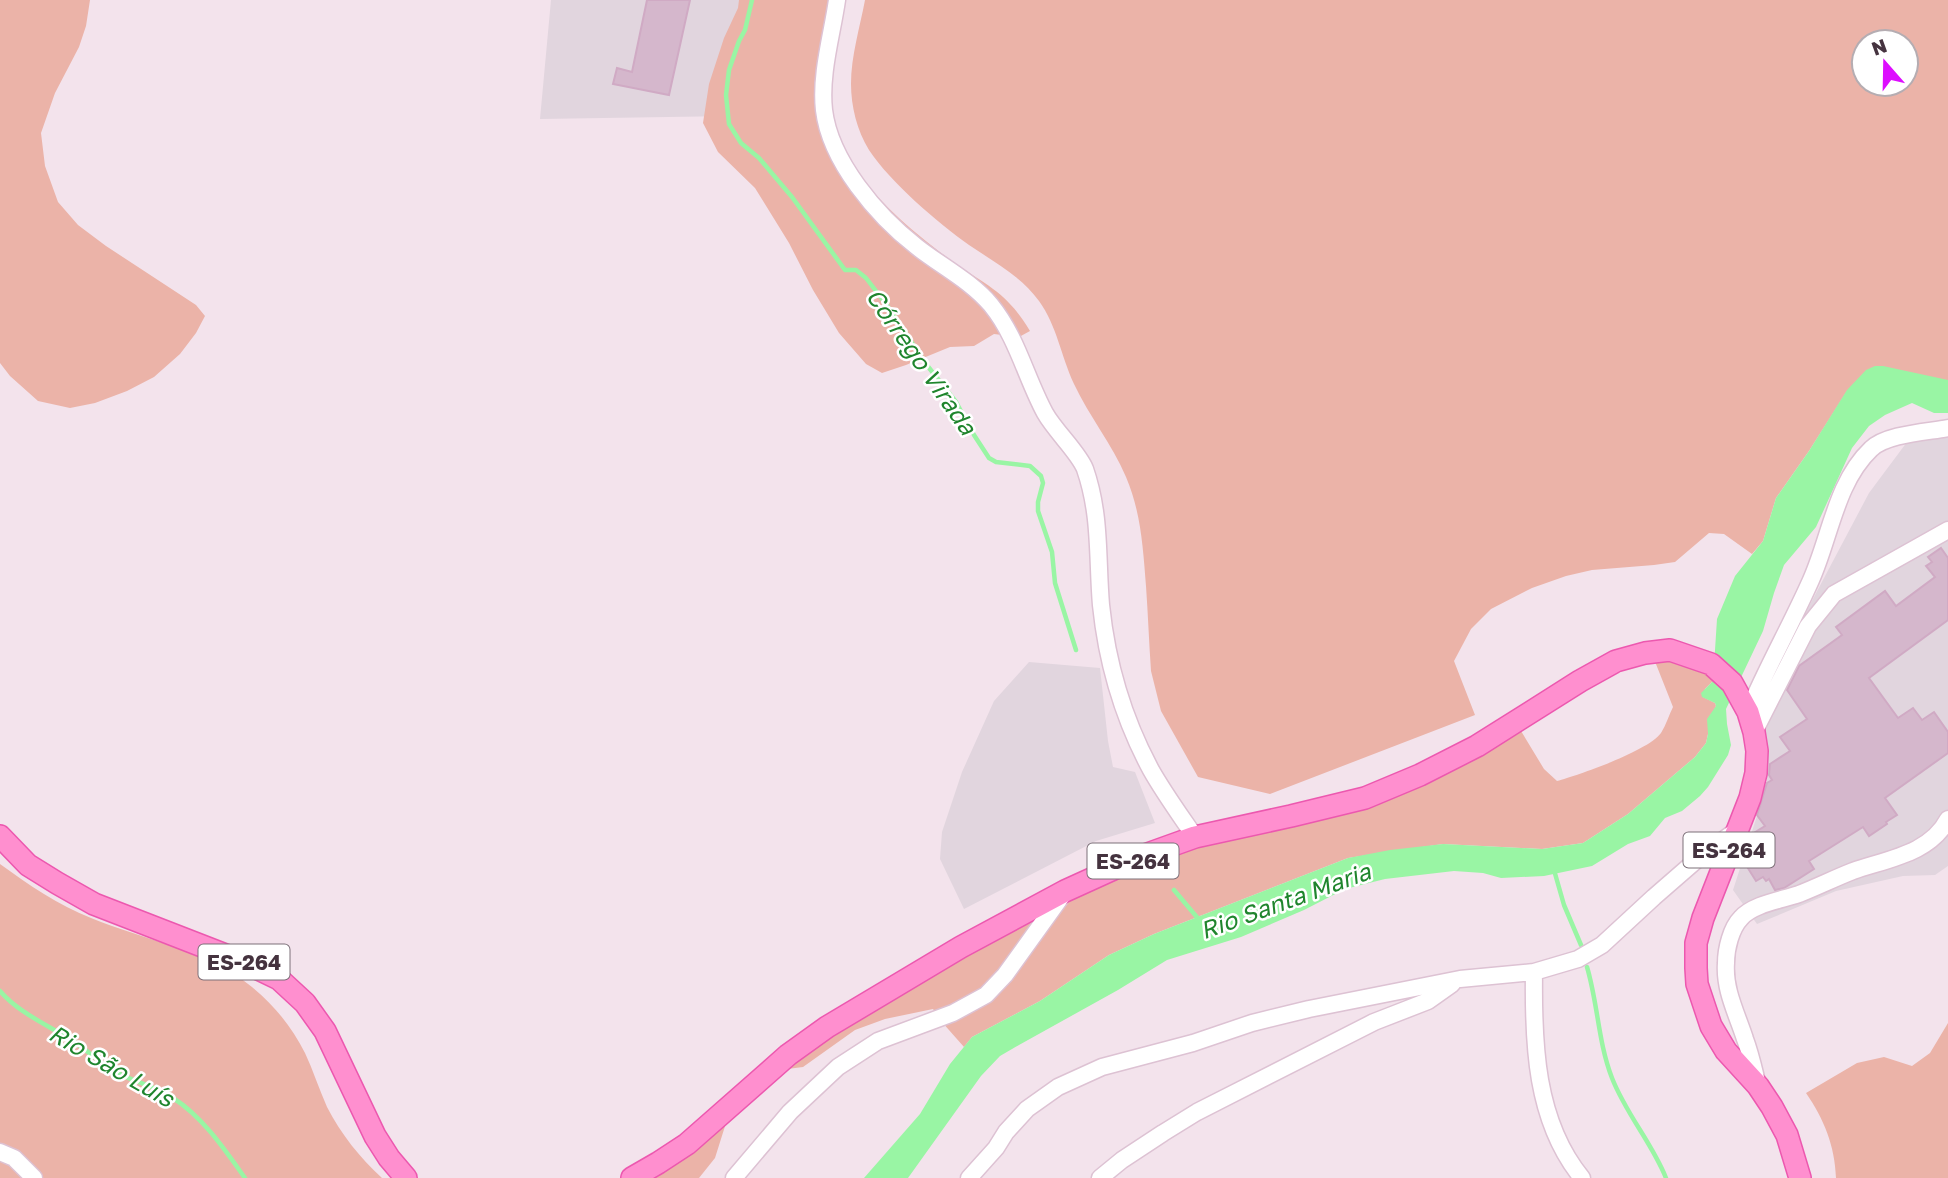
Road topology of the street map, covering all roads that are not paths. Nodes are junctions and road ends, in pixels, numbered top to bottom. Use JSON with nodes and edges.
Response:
{"nodes":[{"id":1,"x":838,"y":0,"type":"edge"},
{"id":2,"x":1948,"y":428,"type":"edge"},
{"id":3,"x":1948,"y":530,"type":"edge"},
{"id":4,"x":1744,"y":703,"type":"junction"},
{"id":5,"x":1754,"y":732,"type":"junction"},
{"id":6,"x":1948,"y":819,"type":"edge"},
{"id":7,"x":1737,"y":830,"type":"junction"},
{"id":8,"x":0,"y":836,"type":"edge"},
{"id":9,"x":1195,"y":837,"type":"junction"},
{"id":10,"x":1065,"y":891,"type":"junction"},
{"id":11,"x":1534,"y":972,"type":"junction"},
{"id":12,"x":1460,"y":979,"type":"junction"},
{"id":13,"x":1758,"y":1086,"type":"junction"},
{"id":14,"x":0,"y":1152,"type":"edge"},
{"id":15,"x":34,"y":1178,"type":"edge"},
{"id":16,"x":405,"y":1178,"type":"edge"},
{"id":17,"x":632,"y":1178,"type":"edge"},
{"id":18,"x":734,"y":1178,"type":"edge"},
{"id":19,"x":968,"y":1178,"type":"edge"},
{"id":20,"x":1100,"y":1178,"type":"edge"},
{"id":21,"x":1582,"y":1178,"type":"edge"},
{"id":22,"x":1800,"y":1178,"type":"edge"}],
"edges":[{"from":1,"to":9,"type":"street"},
{"from":2,"to":4,"type":"street"},
{"from":3,"to":5,"type":"street"},
{"from":4,"to":5,"type":"main road","number":"ES-264"},
{"from":4,"to":9,"type":"main road","number":"ES-264"},
{"from":5,"to":7,"type":"main road","number":"ES-264"},
{"from":6,"to":13,"type":"street"},
{"from":7,"to":11,"type":"street"},
{"from":7,"to":13,"type":"main road","number":"ES-264"},
{"from":8,"to":16,"type":"main road","number":"ES-264"},
{"from":9,"to":10,"type":"main road","number":"ES-264"},
{"from":10,"to":17,"type":"main road","number":"ES-264"},
{"from":10,"to":18,"type":"street"},
{"from":11,"to":12,"type":"street"},
{"from":11,"to":21,"type":"street"},
{"from":12,"to":19,"type":"street"},
{"from":12,"to":20,"type":"street"},
{"from":13,"to":22,"type":"main road","number":"ES-264"},
{"from":14,"to":15,"type":"street"}]}
